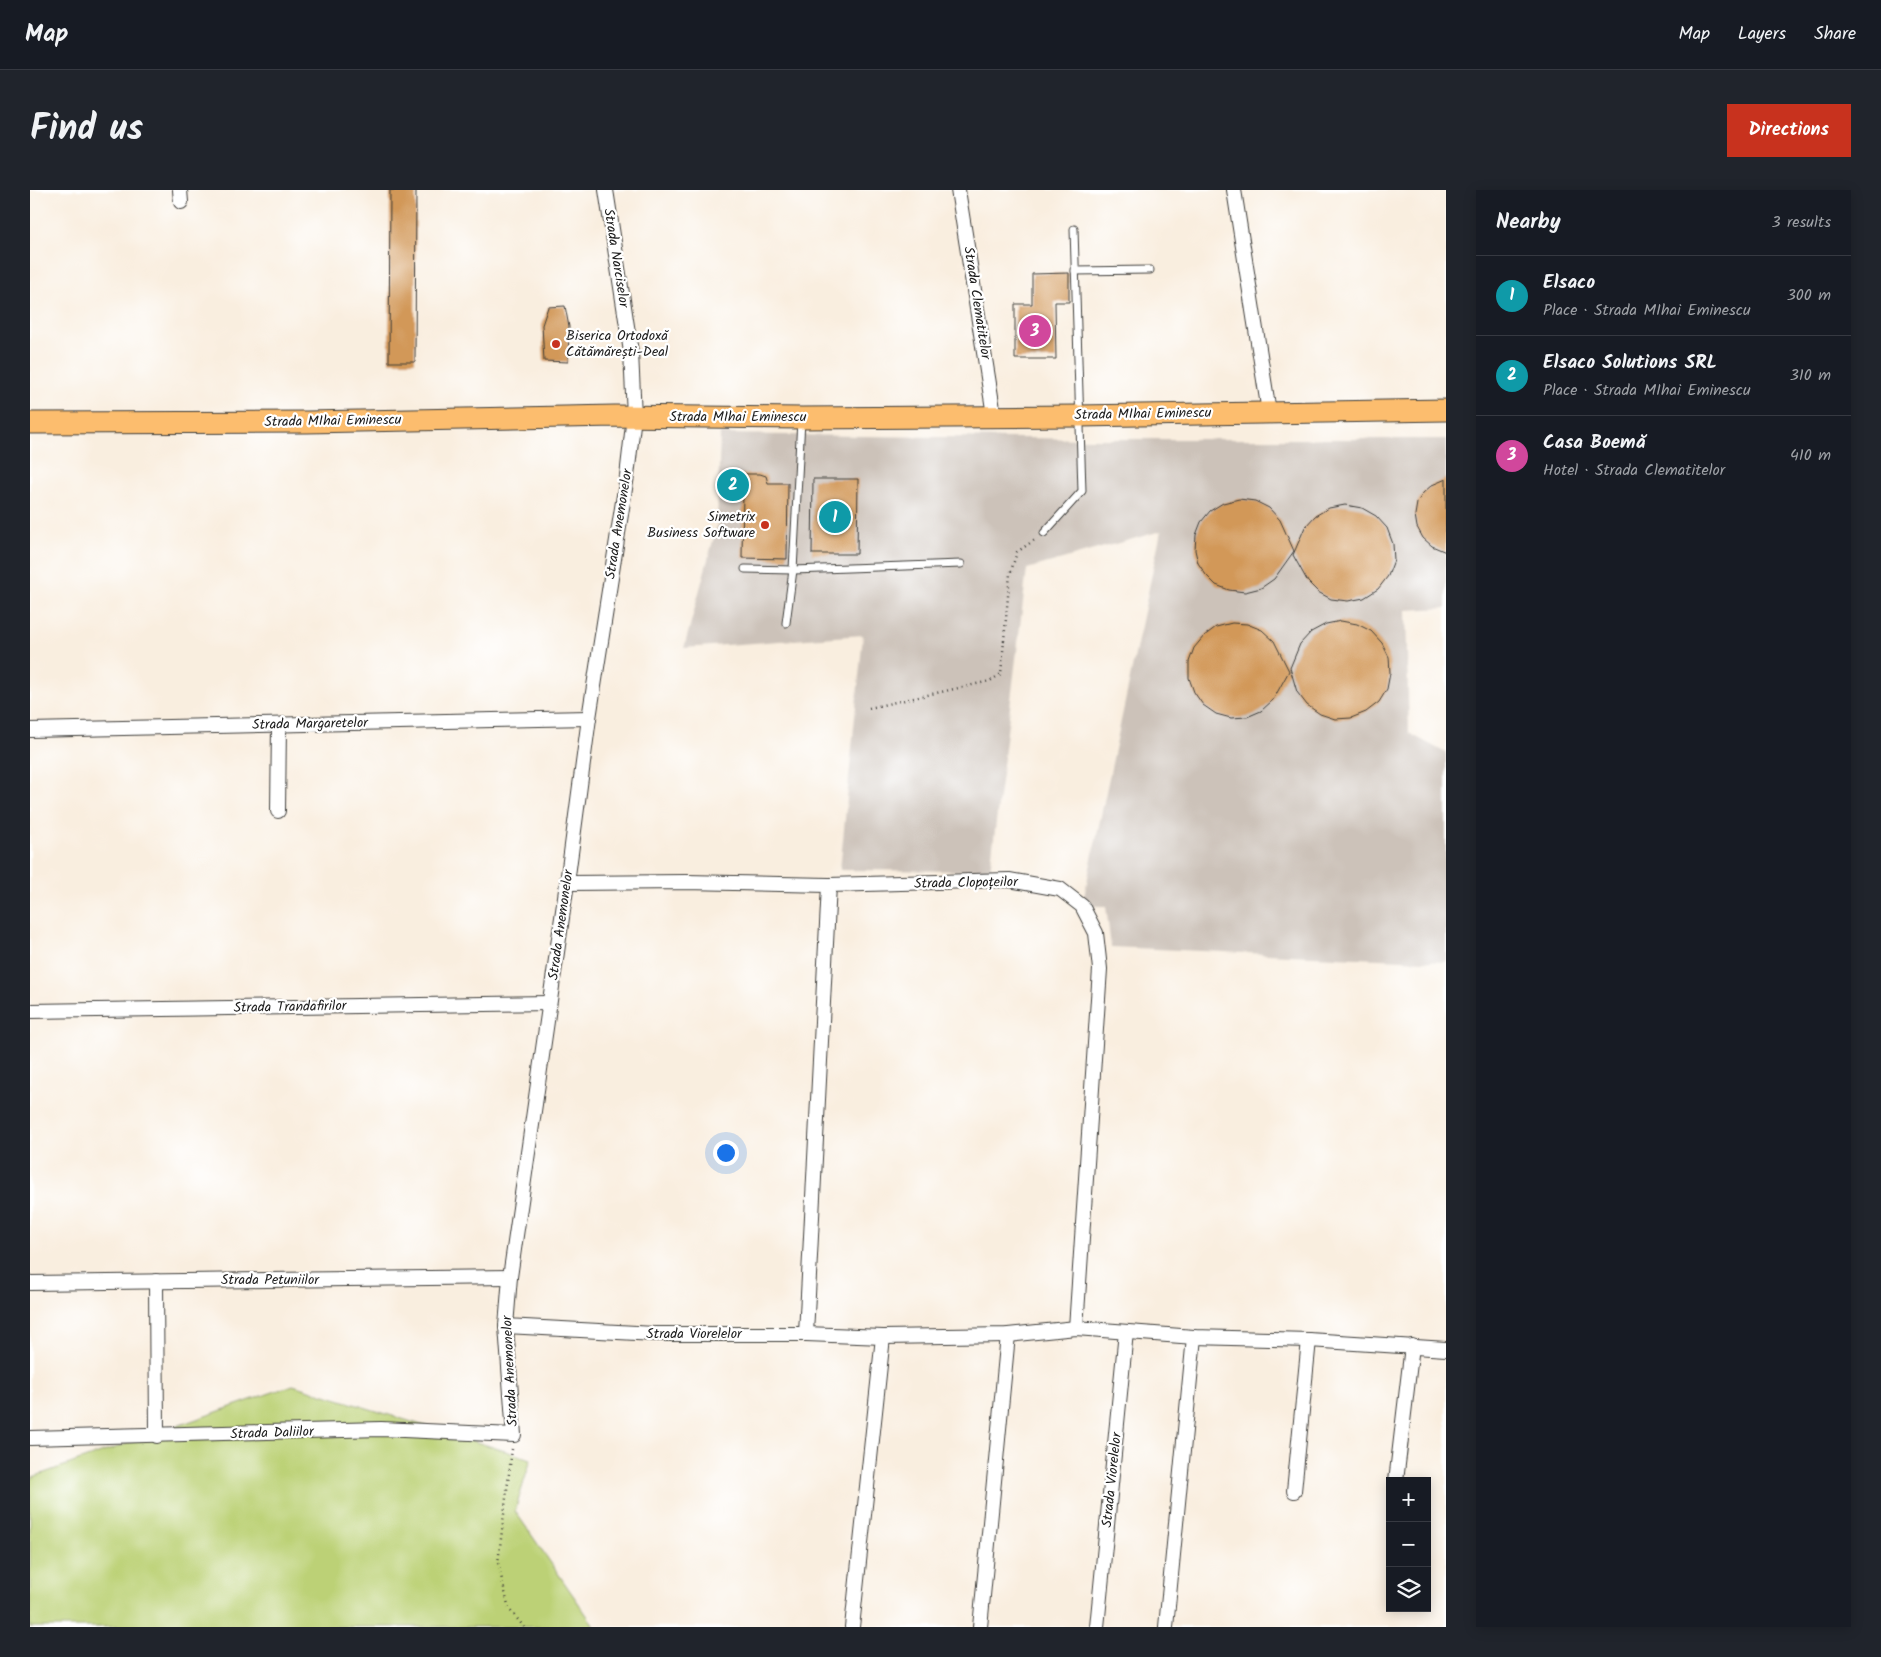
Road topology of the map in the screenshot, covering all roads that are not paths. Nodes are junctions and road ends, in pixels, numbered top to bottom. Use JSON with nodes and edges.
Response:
{"nodes":[{"id":1,"x":606,"y":190,"type":"edge"},
{"id":2,"x":958,"y":190,"type":"edge"},
{"id":3,"x":1234,"y":190,"type":"edge"},
{"id":4,"x":1074,"y":229,"type":"dead end"},
{"id":5,"x":1150,"y":270,"type":"dead end"},
{"id":6,"x":1075,"y":271,"type":"junction"},
{"id":7,"x":1446,"y":410,"type":"edge"},
{"id":8,"x":1269,"y":412,"type":"junction"},
{"id":9,"x":994,"y":415,"type":"junction"},
{"id":10,"x":634,"y":416,"type":"junction"},
{"id":11,"x":1079,"y":416,"type":"junction"},
{"id":12,"x":802,"y":418,"type":"junction"},
{"id":13,"x":30,"y":423,"type":"edge"},
{"id":14,"x":1044,"y":534,"type":"road end"},
{"id":15,"x":961,"y":564,"type":"dead end"},
{"id":16,"x":745,"y":569,"type":"dead end"},
{"id":17,"x":793,"y":570,"type":"junction"},
{"id":18,"x":786,"y":623,"type":"dead end"},
{"id":19,"x":589,"y":718,"type":"junction"},
{"id":20,"x":279,"y":724,"type":"junction"},
{"id":21,"x":30,"y":730,"type":"edge"},
{"id":22,"x":278,"y":811,"type":"dead end"},
{"id":23,"x":567,"y":883,"type":"junction"},
{"id":24,"x":829,"y":885,"type":"junction"},
{"id":25,"x":549,"y":1003,"type":"junction"},
{"id":26,"x":30,"y":1011,"type":"edge"},
{"id":27,"x":510,"y":1277,"type":"junction"},
{"id":28,"x":156,"y":1281,"type":"junction"},
{"id":29,"x":30,"y":1283,"type":"edge"},
{"id":30,"x":506,"y":1326,"type":"junction"},
{"id":31,"x":1076,"y":1328,"type":"junction"},
{"id":32,"x":1126,"y":1332,"type":"junction"},
{"id":33,"x":806,"y":1334,"type":"junction"},
{"id":34,"x":1008,"y":1335,"type":"junction"},
{"id":35,"x":883,"y":1337,"type":"junction"},
{"id":36,"x":1194,"y":1337,"type":"junction"},
{"id":37,"x":1309,"y":1340,"type":"junction"},
{"id":38,"x":1412,"y":1346,"type":"junction"},
{"id":39,"x":1446,"y":1349,"type":"edge"},
{"id":40,"x":514,"y":1435,"type":"joint"},
{"id":41,"x":157,"y":1436,"type":"junction"},
{"id":42,"x":30,"y":1438,"type":"edge"},
{"id":43,"x":1396,"y":1477,"type":"edge"},
{"id":44,"x":1294,"y":1491,"type":"dead end"},
{"id":45,"x":852,"y":1627,"type":"edge"},
{"id":46,"x":980,"y":1627,"type":"edge"},
{"id":47,"x":1097,"y":1627,"type":"edge"},
{"id":48,"x":1166,"y":1627,"type":"edge"}],
"edges":[{"from":1,"to":10,"type":"street","name":"Strada Narciselor"},
{"from":2,"to":9,"type":"street","name":"Strada Clematitelor"},
{"from":3,"to":8,"type":"street"},
{"from":4,"to":6,"type":"lane"},
{"from":5,"to":6,"type":"lane"},
{"from":6,"to":11,"type":"lane"},
{"from":7,"to":8,"type":"main road","name":"Strada MIhai Eminescu"},
{"from":8,"to":11,"type":"main road","name":"Strada MIhai Eminescu"},
{"from":9,"to":11,"type":"main road","name":"Strada MIhai Eminescu"},
{"from":9,"to":12,"type":"main road","name":"Strada MIhai Eminescu"},
{"from":10,"to":12,"type":"main road","name":"Strada MIhai Eminescu"},
{"from":10,"to":13,"type":"main road","name":"Strada MIhai Eminescu"},
{"from":10,"to":19,"type":"street","name":"Strada Anemonelor"},
{"from":11,"to":14,"type":"lane"},
{"from":12,"to":17,"type":"lane"},
{"from":15,"to":17,"type":"lane"},
{"from":16,"to":17,"type":"lane"},
{"from":17,"to":18,"type":"lane"},
{"from":19,"to":20,"type":"street","name":"Strada Margaretelor"},
{"from":19,"to":23,"type":"street","name":"Strada Anemonelor"},
{"from":20,"to":21,"type":"street","name":"Strada Margaretelor"},
{"from":20,"to":22,"type":"street"},
{"from":23,"to":24,"type":"street","name":"Strada Clopoțeilor"},
{"from":23,"to":25,"type":"street","name":"Strada Anemonelor"},
{"from":24,"to":31,"type":"street","name":"Strada Clopoțeilor"},
{"from":24,"to":33,"type":"street"},
{"from":25,"to":26,"type":"street","name":"Strada Trandafirilor"},
{"from":25,"to":27,"type":"street","name":"Strada Anemonelor"},
{"from":27,"to":28,"type":"street","name":"Strada Petuniilor"},
{"from":27,"to":30,"type":"street","name":"Strada Anemonelor"},
{"from":28,"to":29,"type":"street","name":"Strada Petuniilor"},
{"from":28,"to":41,"type":"street"},
{"from":30,"to":33,"type":"street","name":"Strada Viorelelor"},
{"from":30,"to":40,"type":"street","name":"Strada Anemonelor"},
{"from":31,"to":32,"type":"street","name":"Strada Viorelelor"},
{"from":31,"to":34,"type":"street","name":"Strada Viorelelor"},
{"from":32,"to":36,"type":"street","name":"Strada Viorelelor"},
{"from":32,"to":47,"type":"street","name":"Strada Viorelelor"},
{"from":33,"to":35,"type":"street","name":"Strada Viorelelor"},
{"from":34,"to":35,"type":"street","name":"Strada Viorelelor"},
{"from":34,"to":46,"type":"street"},
{"from":35,"to":45,"type":"street"},
{"from":36,"to":37,"type":"street","name":"Strada Viorelelor"},
{"from":36,"to":48,"type":"street"},
{"from":37,"to":38,"type":"street","name":"Strada Viorelelor"},
{"from":37,"to":44,"type":"street"},
{"from":38,"to":39,"type":"street","name":"Strada Viorelelor"},
{"from":38,"to":43,"type":"street"},
{"from":40,"to":41,"type":"street","name":"Strada Daliilor"},
{"from":41,"to":42,"type":"street","name":"Strada Daliilor"}]}
